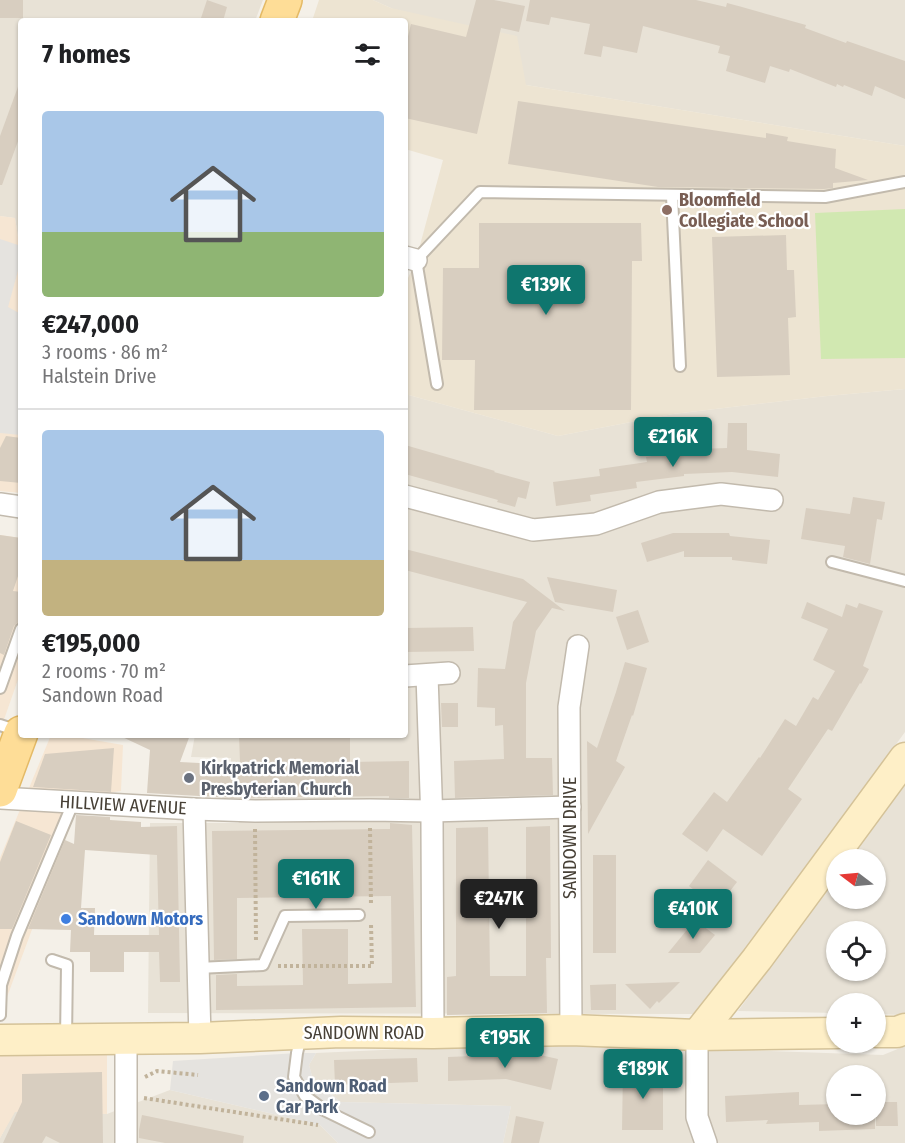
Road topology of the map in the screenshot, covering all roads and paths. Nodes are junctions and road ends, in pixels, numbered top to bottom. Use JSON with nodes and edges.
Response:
{"nodes":[{"id":1,"x":285,"y":0,"type":"edge"},
{"id":2,"x":279,"y":18,"type":"edge"},
{"id":3,"x":905,"y":182,"type":"edge"},
{"id":4,"x":672,"y":196,"type":"junction"},
{"id":5,"x":410,"y":259,"type":"edge"},
{"id":6,"x":680,"y":366,"type":"dead end"},
{"id":7,"x":437,"y":384,"type":"dead end"},
{"id":8,"x":408,"y":497,"type":"edge"},
{"id":9,"x":772,"y":500,"type":"dead end"},
{"id":10,"x":0,"y":504,"type":"edge"},
{"id":11,"x":18,"y":507,"type":"edge"},
{"id":12,"x":832,"y":562,"type":"dead end"},
{"id":13,"x":905,"y":581,"type":"edge"},
{"id":14,"x":18,"y":637,"type":"edge"},
{"id":15,"x":578,"y":646,"type":"dead end"},
{"id":16,"x":449,"y":673,"type":"dead end"},
{"id":17,"x":427,"y":675,"type":"junction"},
{"id":18,"x":408,"y":676,"type":"edge"},
{"id":19,"x":0,"y":688,"type":"edge"},
{"id":20,"x":0,"y":725,"type":"edge"},
{"id":21,"x":18,"y":731,"type":"edge"},
{"id":22,"x":19,"y":738,"type":"edge"},
{"id":23,"x":905,"y":758,"type":"edge"},
{"id":24,"x":0,"y":790,"type":"edge"},
{"id":25,"x":0,"y":798,"type":"edge"},
{"id":26,"x":73,"y":802,"type":"junction"},
{"id":27,"x":570,"y":807,"type":"junction"},
{"id":28,"x":194,"y":809,"type":"junction"},
{"id":29,"x":255,"y":811,"type":"junction"},
{"id":30,"x":431,"y":811,"type":"junction"},
{"id":31,"x":359,"y":915,"type":"dead end"},
{"id":32,"x":52,"y":960,"type":"dead end"},
{"id":33,"x":257,"y":966,"type":"junction"},
{"id":34,"x":198,"y":968,"type":"junction"},
{"id":35,"x":0,"y":1015,"type":"edge"},
{"id":36,"x":905,"y":1029,"type":"edge"},
{"id":37,"x":571,"y":1030,"type":"junction"},
{"id":38,"x":886,"y":1032,"type":"edge"},
{"id":39,"x":302,"y":1033,"type":"junction"},
{"id":40,"x":433,"y":1033,"type":"junction"},
{"id":41,"x":826,"y":1033,"type":"edge"},
{"id":42,"x":696,"y":1035,"type":"junction"},
{"id":43,"x":126,"y":1038,"type":"junction"},
{"id":44,"x":200,"y":1038,"type":"junction"},
{"id":45,"x":66,"y":1039,"type":"junction"},
{"id":46,"x":0,"y":1040,"type":"edge"},
{"id":47,"x":198,"y":1075,"type":"dead end"},
{"id":48,"x":126,"y":1091,"type":"junction"},
{"id":49,"x":319,"y":1125,"type":"dead end"},
{"id":50,"x":369,"y":1131,"type":"dead end"},
{"id":51,"x":126,"y":1143,"type":"edge"},
{"id":52,"x":706,"y":1143,"type":"edge"}],
"edges":[{"from":1,"to":2,"type":"main road"},
{"from":3,"to":4,"type":"lane"},
{"from":4,"to":5,"type":"lane"},
{"from":4,"to":6,"type":"lane"},
{"from":5,"to":7,"type":"lane"},
{"from":8,"to":9,"type":"street"},
{"from":10,"to":11,"type":"street"},
{"from":12,"to":13,"type":"lane"},
{"from":14,"to":19,"type":"lane"},
{"from":15,"to":27,"type":"street","name":"SANDOWN DRIVE"},
{"from":16,"to":17,"type":"street"},
{"from":17,"to":18,"type":"street"},
{"from":17,"to":30,"type":"street"},
{"from":20,"to":21,"type":"lane"},
{"from":22,"to":24,"type":"main road"},
{"from":23,"to":42,"type":"street"},
{"from":25,"to":26,"type":"street","name":"HILLVIEW AVENUE"},
{"from":26,"to":28,"type":"street","name":"HILLVIEW AVENUE"},
{"from":26,"to":35,"type":"lane"},
{"from":27,"to":30,"type":"street","name":"HILLVIEW AVENUE"},
{"from":27,"to":37,"type":"street","name":"SANDOWN DRIVE"},
{"from":28,"to":29,"type":"street","name":"HILLVIEW AVENUE"},
{"from":28,"to":34,"type":"street"},
{"from":29,"to":30,"type":"street","name":"HILLVIEW AVENUE"},
{"from":29,"to":33,"type":"path"},
{"from":30,"to":40,"type":"street"},
{"from":31,"to":33,"type":"lane"},
{"from":32,"to":45,"type":"lane"},
{"from":33,"to":34,"type":"lane"},
{"from":34,"to":44,"type":"street"},
{"from":36,"to":38,"type":"street"},
{"from":37,"to":40,"type":"street","name":"SANDOWN ROAD"},
{"from":37,"to":42,"type":"street","name":"SANDOWN ROAD"},
{"from":39,"to":40,"type":"street","name":"SANDOWN ROAD"},
{"from":39,"to":44,"type":"street","name":"SANDOWN ROAD"},
{"from":39,"to":50,"type":"lane"},
{"from":41,"to":42,"type":"street","name":"SANDOWN ROAD"},
{"from":42,"to":52,"type":"street"},
{"from":43,"to":44,"type":"street","name":"SANDOWN ROAD"},
{"from":43,"to":45,"type":"street","name":"SANDOWN ROAD"},
{"from":43,"to":48,"type":"street"},
{"from":45,"to":46,"type":"street","name":"SANDOWN ROAD"},
{"from":47,"to":48,"type":"path"},
{"from":48,"to":49,"type":"path"},
{"from":48,"to":51,"type":"street"}]}
